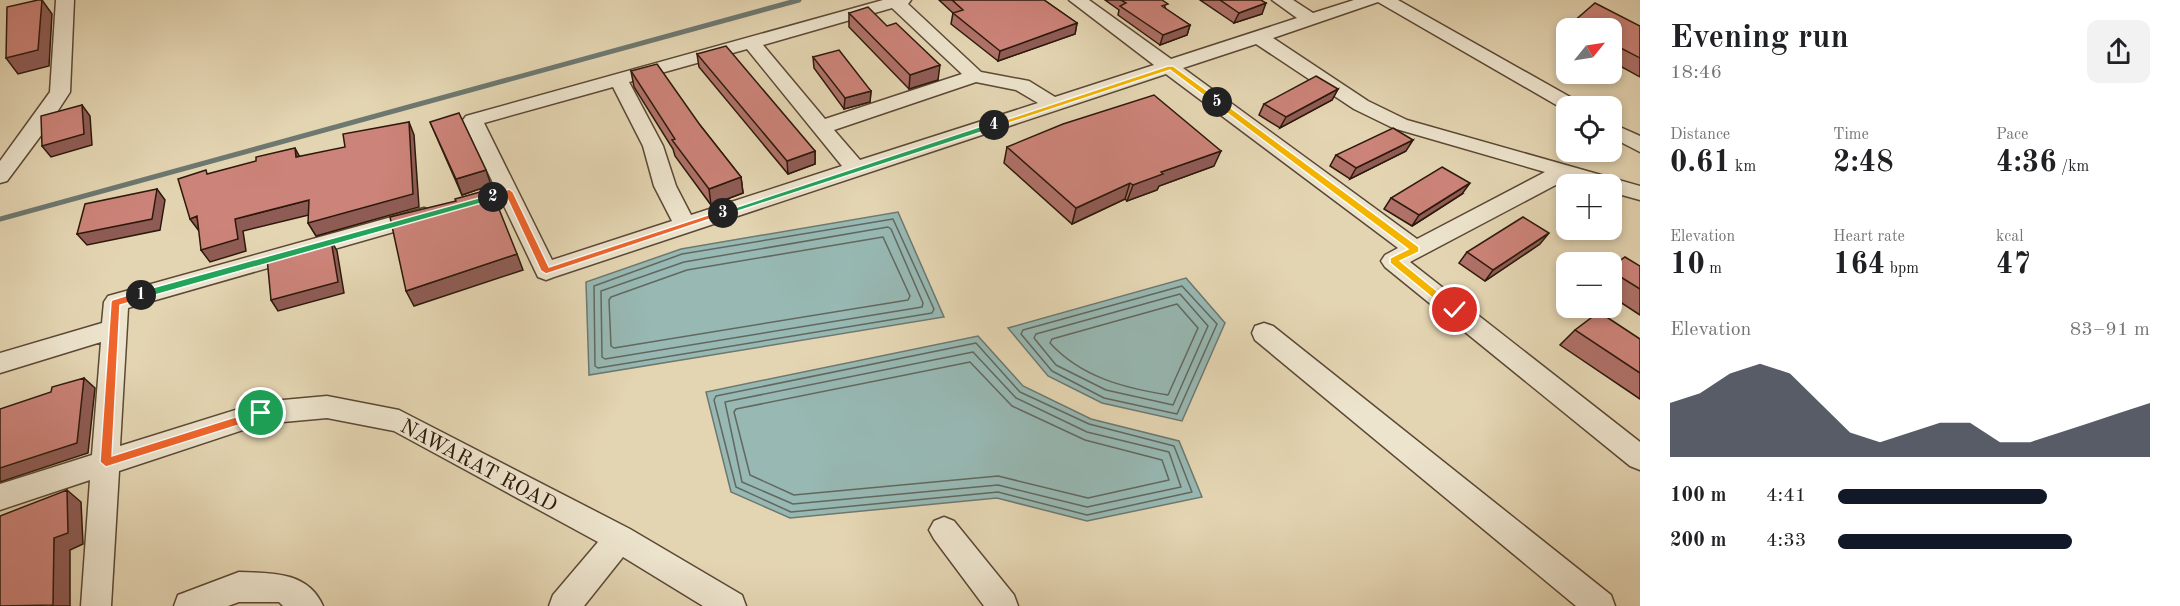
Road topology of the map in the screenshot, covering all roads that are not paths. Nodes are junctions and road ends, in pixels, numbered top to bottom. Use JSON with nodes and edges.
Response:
{"nodes":[{"id":1,"x":65,"y":0,"type":"edge"},
{"id":2,"x":1078,"y":0,"type":"edge"},
{"id":3,"x":1281,"y":0,"type":"edge"},
{"id":4,"x":1371,"y":0,"type":"edge"},
{"id":5,"x":1386,"y":0,"type":"edge"},
{"id":6,"x":899,"y":1,"type":"edge"},
{"id":7,"x":1312,"y":20,"type":"junction"},
{"id":8,"x":1260,"y":38,"type":"junction"},
{"id":9,"x":751,"y":42,"type":"junction"},
{"id":10,"x":1171,"y":68,"type":"junction"},
{"id":11,"x":975,"y":76,"type":"junction"},
{"id":12,"x":618,"y":80,"type":"junction"},
{"id":13,"x":1556,"y":97,"type":"edge"},
{"id":14,"x":1055,"y":105,"type":"junction"},
{"id":15,"x":821,"y":127,"type":"junction"},
{"id":16,"x":1622,"y":135,"type":"edge"},
{"id":17,"x":1640,"y":145,"type":"edge"},
{"id":18,"x":856,"y":170,"type":"junction"},
{"id":19,"x":1565,"y":171,"type":"junction"},
{"id":20,"x":1575,"y":174,"type":"edge"},
{"id":21,"x":0,"y":176,"type":"edge"},
{"id":22,"x":1622,"y":189,"type":"edge"},
{"id":23,"x":509,"y":192,"type":"junction"},
{"id":24,"x":1640,"y":194,"type":"edge"},
{"id":25,"x":486,"y":198,"type":"edge"},
{"id":26,"x":441,"y":211,"type":"edge"},
{"id":27,"x":685,"y":226,"type":"junction"},
{"id":28,"x":1415,"y":249,"type":"junction"},
{"id":29,"x":114,"y":329,"type":"junction"},
{"id":30,"x":1264,"y":333,"type":"dead end"},
{"id":31,"x":0,"y":363,"type":"edge"},
{"id":32,"x":1640,"y":458,"type":"edge"},
{"id":33,"x":106,"y":462,"type":"junction"},
{"id":34,"x":0,"y":497,"type":"edge"},
{"id":35,"x":944,"y":530,"type":"dead end"},
{"id":36,"x":620,"y":539,"type":"junction"},
{"id":37,"x":96,"y":606,"type":"edge"},
{"id":38,"x":189,"y":606,"type":"edge"},
{"id":39,"x":308,"y":606,"type":"edge"},
{"id":40,"x":564,"y":606,"type":"edge"},
{"id":41,"x":731,"y":606,"type":"edge"},
{"id":42,"x":1003,"y":606,"type":"edge"},
{"id":43,"x":1600,"y":606,"type":"edge"}],
"edges":[{"from":1,"to":21,"type":"street"},
{"from":2,"to":10,"type":"street"},
{"from":3,"to":7,"type":"street"},
{"from":4,"to":7,"type":"street"},
{"from":5,"to":13,"type":"street"},
{"from":6,"to":9,"type":"street"},
{"from":6,"to":11,"type":"street"},
{"from":7,"to":8,"type":"street"},
{"from":8,"to":10,"type":"street"},
{"from":8,"to":19,"type":"street"},
{"from":9,"to":12,"type":"street"},
{"from":9,"to":15,"type":"street"},
{"from":10,"to":14,"type":"street"},
{"from":10,"to":28,"type":"street"},
{"from":11,"to":14,"type":"street"},
{"from":11,"to":15,"type":"street"},
{"from":12,"to":23,"type":"street"},
{"from":12,"to":27,"type":"street"},
{"from":14,"to":18,"type":"street"},
{"from":15,"to":18,"type":"street"},
{"from":16,"to":17,"type":"street"},
{"from":18,"to":27,"type":"street"},
{"from":19,"to":20,"type":"street"},
{"from":19,"to":28,"type":"street"},
{"from":22,"to":24,"type":"street"},
{"from":23,"to":25,"type":"street"},
{"from":23,"to":27,"type":"street"},
{"from":26,"to":29,"type":"street"},
{"from":28,"to":32,"type":"street"},
{"from":29,"to":31,"type":"street"},
{"from":29,"to":33,"type":"street"},
{"from":30,"to":43,"type":"street"},
{"from":33,"to":34,"type":"street","name":"NAWARAT ROAD"},
{"from":33,"to":36,"type":"street","name":"NAWARAT ROAD"},
{"from":33,"to":37,"type":"street"},
{"from":35,"to":42,"type":"street"},
{"from":36,"to":40,"type":"street"},
{"from":36,"to":41,"type":"street","name":"NAWARAT ROAD"},
{"from":38,"to":39,"type":"street"}]}
